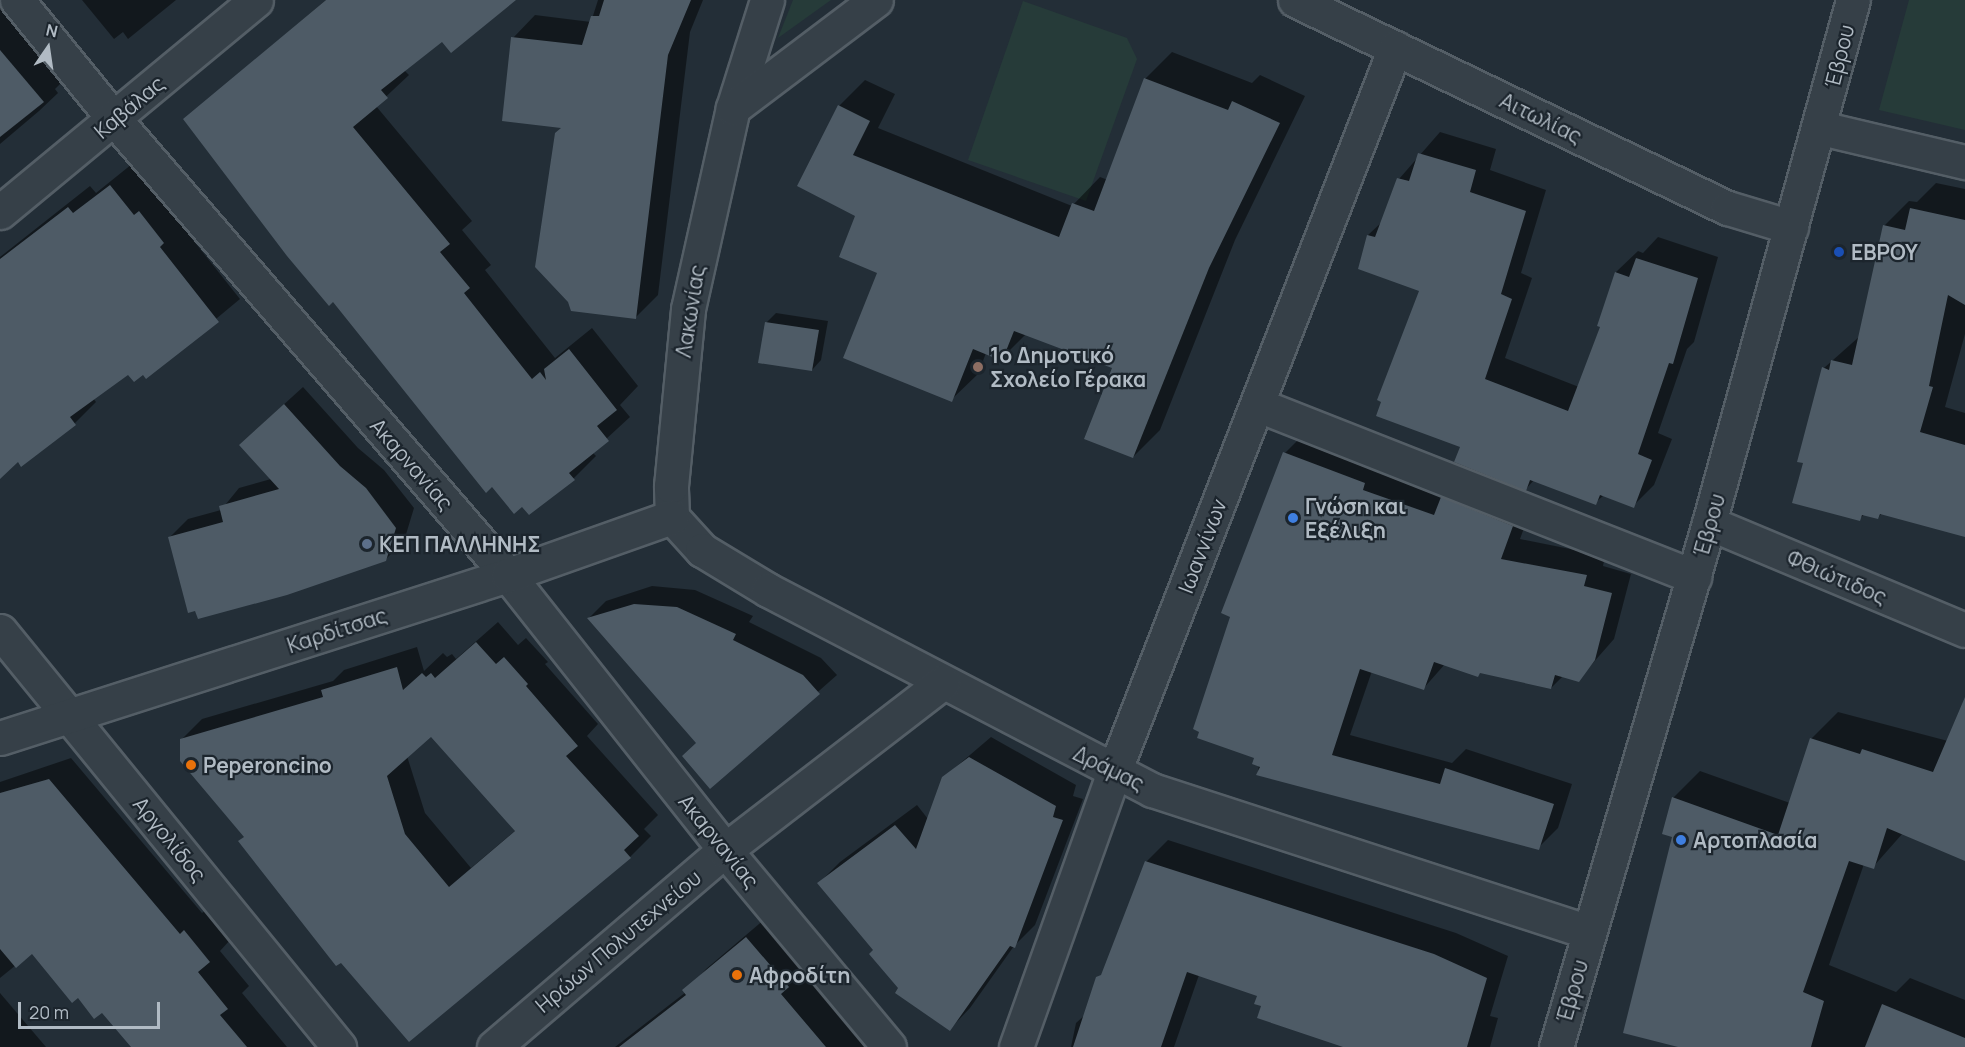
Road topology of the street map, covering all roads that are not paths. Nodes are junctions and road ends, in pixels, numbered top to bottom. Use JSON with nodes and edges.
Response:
{"nodes":[{"id":1,"x":17,"y":0,"type":"edge"},
{"id":2,"x":256,"y":0,"type":"edge"},
{"id":3,"x":767,"y":0,"type":"edge"},
{"id":4,"x":876,"y":0,"type":"edge"},
{"id":5,"x":1295,"y":0,"type":"edge"},
{"id":6,"x":1853,"y":0,"type":"edge"},
{"id":7,"x":1395,"y":48,"type":"junction"},
{"id":8,"x":733,"y":108,"type":"junction"},
{"id":9,"x":115,"y":120,"type":"junction"},
{"id":10,"x":1821,"y":128,"type":"junction"},
{"id":11,"x":1965,"y":162,"type":"edge"},
{"id":12,"x":0,"y":212,"type":"edge"},
{"id":13,"x":1791,"y":227,"type":"junction"},
{"id":14,"x":1258,"y":405,"type":"junction"},
{"id":15,"x":672,"y":517,"type":"junction"},
{"id":16,"x":1710,"y":523,"type":"junction"},
{"id":17,"x":508,"y":575,"type":"junction"},
{"id":18,"x":1694,"y":577,"type":"junction"},
{"id":19,"x":1965,"y":630,"type":"edge"},
{"id":20,"x":0,"y":631,"type":"edge"},
{"id":21,"x":944,"y":682,"type":"junction"},
{"id":22,"x":70,"y":716,"type":"junction"},
{"id":23,"x":0,"y":738,"type":"edge"},
{"id":24,"x":1114,"y":772,"type":"junction"},
{"id":25,"x":726,"y":850,"type":"junction"},
{"id":26,"x":1588,"y":932,"type":"junction"},
{"id":27,"x":339,"y":1047,"type":"edge"},
{"id":28,"x":494,"y":1047,"type":"edge"},
{"id":29,"x":889,"y":1047,"type":"edge"},
{"id":30,"x":1016,"y":1047,"type":"edge"},
{"id":31,"x":1556,"y":1047,"type":"edge"}],
"edges":[{"from":1,"to":9,"type":"street","name":"Ακαρνανίας"},
{"from":2,"to":9,"type":"street","name":"Καβάλας"},
{"from":3,"to":8,"type":"street","name":"Λακωνίας"},
{"from":4,"to":8,"type":"street"},
{"from":5,"to":7,"type":"street","name":"Αιτωλίας"},
{"from":6,"to":10,"type":"street","name":"Έβρου"},
{"from":7,"to":13,"type":"street","name":"Αιτωλίας"},
{"from":7,"to":14,"type":"street","name":"Ιωαννίνων"},
{"from":8,"to":15,"type":"street","name":"Λακωνίας"},
{"from":9,"to":12,"type":"street","name":"Καβάλας"},
{"from":9,"to":17,"type":"street","name":"Ακαρνανίας"},
{"from":10,"to":11,"type":"street"},
{"from":10,"to":13,"type":"street","name":"Έβρου"},
{"from":13,"to":16,"type":"street","name":"Έβρου"},
{"from":14,"to":18,"type":"street"},
{"from":14,"to":24,"type":"street","name":"Ιωαννίνων"},
{"from":15,"to":17,"type":"street","name":"Καρδίτσας"},
{"from":15,"to":21,"type":"street","name":"Δράμας"},
{"from":16,"to":18,"type":"street","name":"Έβρου"},
{"from":16,"to":19,"type":"street","name":"Φθιώτιδος"},
{"from":17,"to":22,"type":"street","name":"Καρδίτσας"},
{"from":17,"to":25,"type":"street","name":"Ακαρνανίας"},
{"from":18,"to":26,"type":"street","name":"Έβρου"},
{"from":20,"to":22,"type":"street","name":"Αργολίδος"},
{"from":21,"to":24,"type":"street","name":"Δράμας"},
{"from":21,"to":25,"type":"street","name":"Ηρώων Πολυτεχνείου"},
{"from":22,"to":23,"type":"street","name":"Καρδίτσας"},
{"from":22,"to":27,"type":"street","name":"Αργολίδος"},
{"from":24,"to":26,"type":"street","name":"Δράμας"},
{"from":24,"to":30,"type":"street","name":"Ιωαννίνων"},
{"from":25,"to":28,"type":"street","name":"Ηρώων Πολυτεχνείου"},
{"from":25,"to":29,"type":"street","name":"Ακαρνανίας"},
{"from":26,"to":31,"type":"street","name":"Έβρου"}]}
